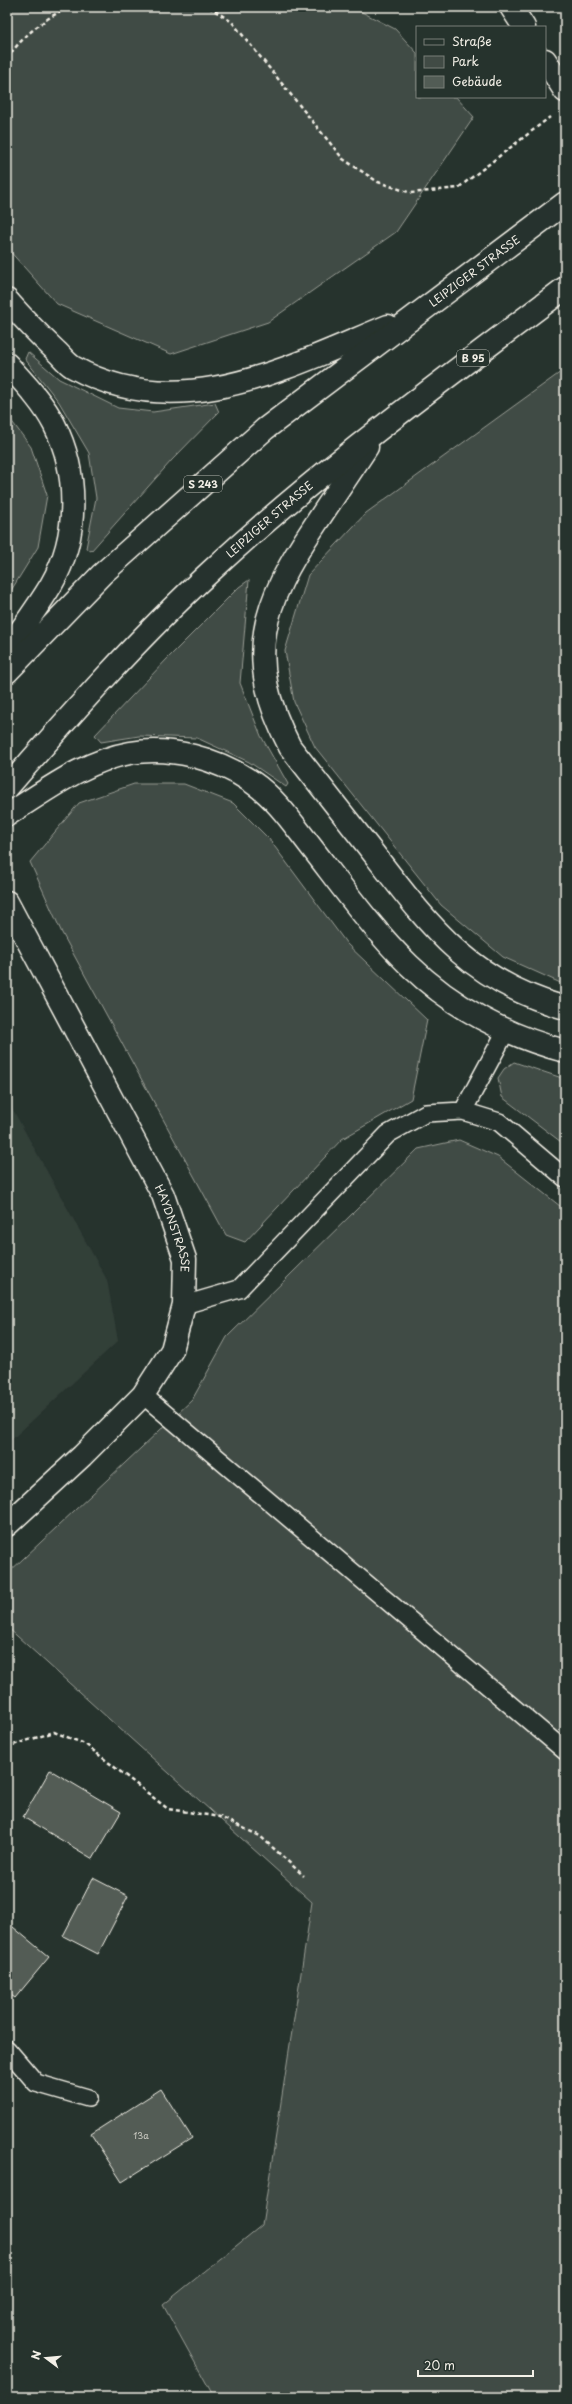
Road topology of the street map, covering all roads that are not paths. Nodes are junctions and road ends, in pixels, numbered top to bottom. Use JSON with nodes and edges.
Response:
{"nodes":[{"id":1,"x":511,"y":7,"type":"edge"},
{"id":2,"x":523,"y":26,"type":"edge"},
{"id":3,"x":546,"y":62,"type":"edge"},
{"id":4,"x":565,"y":91,"type":"edge"},
{"id":5,"x":565,"y":202,"type":"edge"},
{"id":6,"x":565,"y":288,"type":"edge"},
{"id":7,"x":7,"y":300,"type":"edge"},
{"id":8,"x":415,"y":314,"type":"junction"},
{"id":9,"x":7,"y":364,"type":"edge"},
{"id":10,"x":381,"y":427,"type":"junction"},
{"id":11,"x":7,"y":650,"type":"edge"},
{"id":12,"x":7,"y":672,"type":"edge"},
{"id":13,"x":7,"y":788,"type":"edge"},
{"id":14,"x":9,"y":814,"type":"edge"},
{"id":15,"x":7,"y":902,"type":"edge"},
{"id":16,"x":565,"y":1008,"type":"edge"},
{"id":17,"x":506,"y":1031,"type":"junction"},
{"id":18,"x":565,"y":1051,"type":"edge"},
{"id":19,"x":464,"y":1111,"type":"junction"},
{"id":20,"x":565,"y":1178,"type":"edge"},
{"id":21,"x":184,"y":1305,"type":"junction"},
{"id":22,"x":143,"y":1395,"type":"junction"},
{"id":23,"x":7,"y":1525,"type":"edge"},
{"id":24,"x":565,"y":1751,"type":"edge"},
{"id":25,"x":7,"y":2049,"type":"edge"},
{"id":26,"x":88,"y":2098,"type":"dead end"}],
"edges":[{"from":1,"to":2,"type":"main road"},
{"from":3,"to":4,"type":"main road"},
{"from":5,"to":8,"type":"main road","name":"LEIPZIGER STRASSE"},
{"from":6,"to":10,"type":"main road","name":"LEIPZIGER STRASSE","number":"B 95"},
{"from":7,"to":8,"type":"main road"},
{"from":8,"to":12,"type":"main road","name":"LEIPZIGER STRASSE","number":"S 243"},
{"from":9,"to":11,"type":"main road"},
{"from":10,"to":13,"type":"main road","name":"LEIPZIGER STRASSE"},
{"from":10,"to":16,"type":"main road"},
{"from":14,"to":17,"type":"main road"},
{"from":15,"to":21,"type":"main road","name":"HAYDNSTRASSE"},
{"from":17,"to":18,"type":"main road"},
{"from":17,"to":19,"type":"lane"},
{"from":19,"to":20,"type":"lane"},
{"from":19,"to":21,"type":"lane"},
{"from":21,"to":22,"type":"main road","name":"HAYDNSTRASSE"},
{"from":22,"to":23,"type":"main road","name":"HAYDNSTRASSE"},
{"from":22,"to":24,"type":"lane"},
{"from":25,"to":26,"type":"lane"}]}
